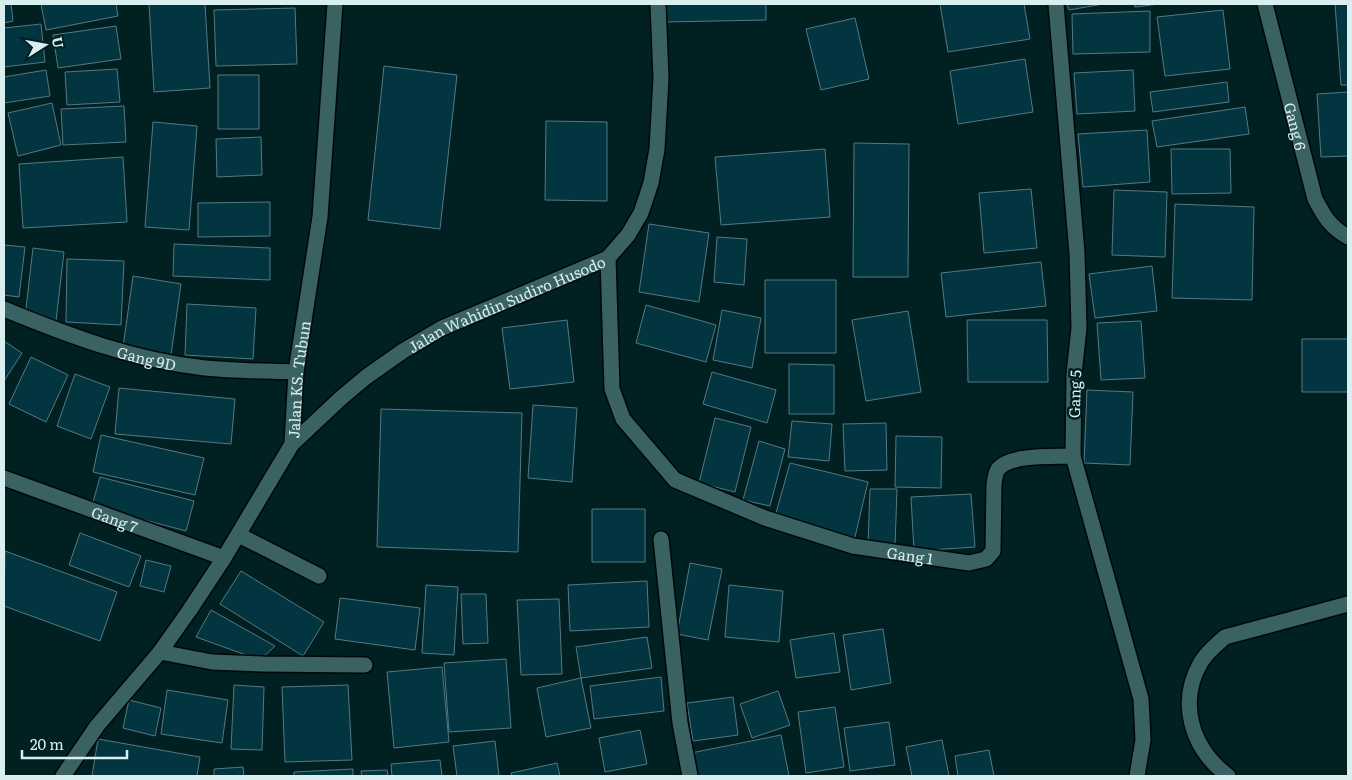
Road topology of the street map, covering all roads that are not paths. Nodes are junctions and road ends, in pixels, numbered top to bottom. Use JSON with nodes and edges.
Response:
{"nodes":[{"id":1,"x":336,"y":4,"type":"edge"},
{"id":2,"x":658,"y":4,"type":"edge"},
{"id":3,"x":1056,"y":4,"type":"edge"},
{"id":4,"x":1265,"y":4,"type":"edge"},
{"id":5,"x":1348,"y":237,"type":"edge"},
{"id":6,"x":608,"y":258,"type":"junction"},
{"id":7,"x":4,"y":309,"type":"edge"},
{"id":8,"x":296,"y":372,"type":"junction"},
{"id":9,"x":292,"y":444,"type":"junction"},
{"id":10,"x":1073,"y":456,"type":"junction"},
{"id":11,"x":4,"y":478,"type":"edge"},
{"id":12,"x":239,"y":535,"type":"junction"},
{"id":13,"x":661,"y":539,"type":"dead end"},
{"id":14,"x":224,"y":558,"type":"junction"},
{"id":15,"x":319,"y":576,"type":"dead end"},
{"id":16,"x":1348,"y":604,"type":"edge"},
{"id":17,"x":160,"y":652,"type":"junction"},
{"id":18,"x":365,"y":665,"type":"dead end"},
{"id":19,"x":63,"y":776,"type":"edge"},
{"id":20,"x":690,"y":776,"type":"edge"},
{"id":21,"x":1137,"y":776,"type":"edge"},
{"id":22,"x":1228,"y":776,"type":"edge"}],
"edges":[{"from":1,"to":8,"type":"street","name":"Jalan KS. Tubun"},
{"from":2,"to":6,"type":"street","name":"Jalan Wahidin Sudiro Husodo"},
{"from":3,"to":10,"type":"street","name":"Gang 5"},
{"from":4,"to":5,"type":"street","name":"Gang 6"},
{"from":6,"to":9,"type":"street","name":"Jalan Wahidin Sudiro Husodo"},
{"from":6,"to":10,"type":"street","name":"Gang 1"},
{"from":7,"to":8,"type":"street","name":"Gang 9D"},
{"from":8,"to":9,"type":"street","name":"Jalan KS. Tubun"},
{"from":9,"to":12,"type":"street","name":"Jalan KS. Tubun"},
{"from":10,"to":21,"type":"street","name":"Gang 5"},
{"from":11,"to":14,"type":"street","name":"Gang 7"},
{"from":12,"to":14,"type":"street","name":"Jalan KS. Tubun"},
{"from":12,"to":15,"type":"street"},
{"from":13,"to":20,"type":"street"},
{"from":14,"to":17,"type":"street","name":"Jalan KS. Tubun"},
{"from":16,"to":22,"type":"street"},
{"from":17,"to":18,"type":"street"},
{"from":17,"to":19,"type":"street","name":"Jalan KS. Tubun"}]}
